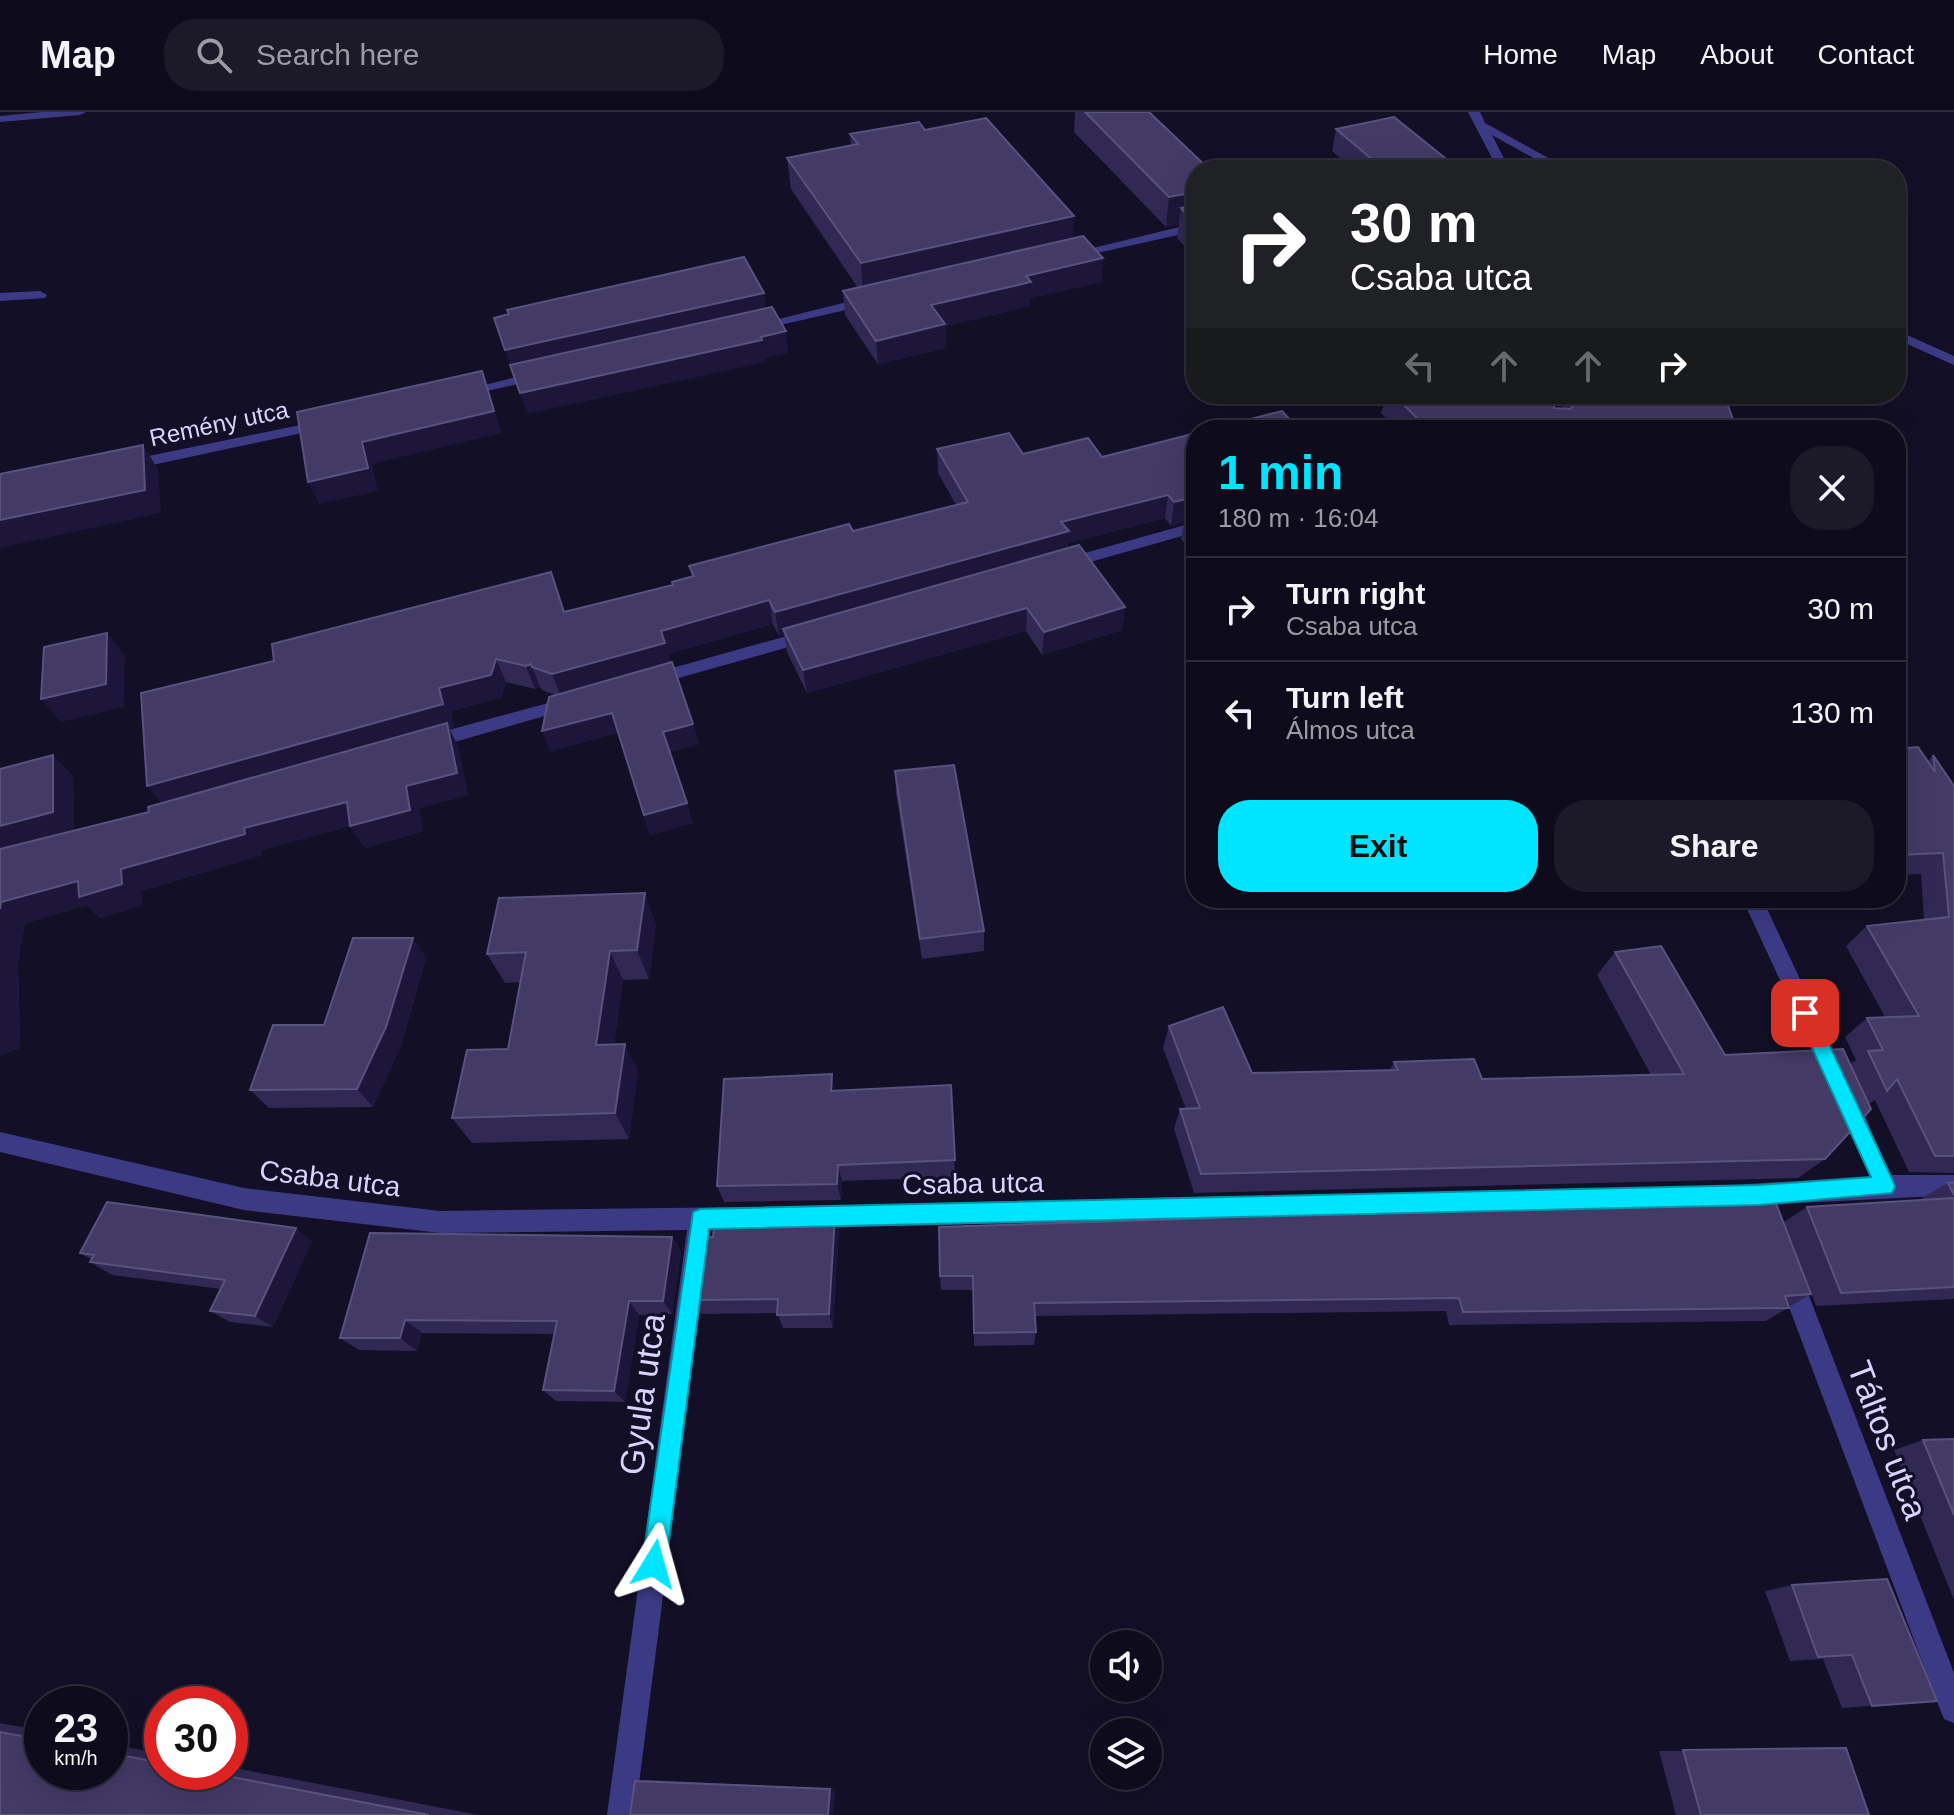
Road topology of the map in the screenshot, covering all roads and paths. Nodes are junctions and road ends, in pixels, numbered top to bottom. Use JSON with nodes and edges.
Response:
{"nodes":[{"id":1,"x":80,"y":112,"type":"edge"},
{"id":2,"x":1474,"y":112,"type":"edge"},
{"id":3,"x":0,"y":119,"type":"edge"},
{"id":4,"x":1481,"y":125,"type":"junction"},
{"id":5,"x":1500,"y":160,"type":"edge"},
{"id":6,"x":1546,"y":160,"type":"edge"},
{"id":7,"x":1186,"y":229,"type":"edge"},
{"id":8,"x":1060,"y":258,"type":"edge"},
{"id":9,"x":40,"y":295,"type":"dead end"},
{"id":10,"x":893,"y":295,"type":"edge"},
{"id":11,"x":0,"y":297,"type":"edge"},
{"id":12,"x":741,"y":329,"type":"edge"},
{"id":13,"x":1906,"y":339,"type":"edge"},
{"id":14,"x":1954,"y":361,"type":"edge"},
{"id":15,"x":555,"y":372,"type":"edge"},
{"id":16,"x":446,"y":396,"type":"edge"},
{"id":17,"x":337,"y":421,"type":"edge"},
{"id":18,"x":107,"y":470,"type":"edge"},
{"id":19,"x":1186,"y":530,"type":"edge"},
{"id":20,"x":1045,"y":570,"type":"edge"},
{"id":21,"x":833,"y":629,"type":"edge"},
{"id":22,"x":636,"y":684,"type":"edge"},
{"id":23,"x":590,"y":697,"type":"edge"},
{"id":24,"x":409,"y":749,"type":"edge"},
{"id":25,"x":1757,"y":908,"type":"edge"},
{"id":26,"x":0,"y":1142,"type":"edge"},
{"id":27,"x":1954,"y":1185,"type":"edge"},
{"id":28,"x":1885,"y":1186,"type":"junction"},
{"id":29,"x":1759,"y":1195,"type":"junction"},
{"id":30,"x":1728,"y":1196,"type":"edge"},
{"id":31,"x":1253,"y":1207,"type":"edge"},
{"id":32,"x":795,"y":1217,"type":"edge"},
{"id":33,"x":763,"y":1218,"type":"edge"},
{"id":34,"x":700,"y":1219,"type":"junction"},
{"id":35,"x":1770,"y":1224,"type":"edge"},
{"id":36,"x":1781,"y":1254,"type":"edge"},
{"id":37,"x":1954,"y":1709,"type":"edge"},
{"id":38,"x":621,"y":1815,"type":"edge"}],
"edges":[{"from":1,"to":3,"type":"street"},
{"from":2,"to":4,"type":"street"},
{"from":4,"to":5,"type":"street"},
{"from":4,"to":6,"type":"street"},
{"from":7,"to":8,"type":"street"},
{"from":9,"to":11,"type":"street"},
{"from":10,"to":12,"type":"street"},
{"from":13,"to":14,"type":"street"},
{"from":15,"to":16,"type":"street"},
{"from":17,"to":18,"type":"street","name":"Remény utca"},
{"from":19,"to":20,"type":"street"},
{"from":21,"to":22,"type":"street"},
{"from":23,"to":24,"type":"street"},
{"from":25,"to":28,"type":"street"},
{"from":26,"to":34,"type":"street","name":"Csaba utca"},
{"from":27,"to":28,"type":"street"},
{"from":28,"to":29,"type":"street"},
{"from":29,"to":30,"type":"street"},
{"from":29,"to":35,"type":"street"},
{"from":31,"to":32,"type":"street","name":"Csaba utca"},
{"from":33,"to":34,"type":"street","name":"Csaba utca"},
{"from":34,"to":38,"type":"street","name":"Gyula utca"},
{"from":36,"to":37,"type":"street","name":"Táltos utca"}]}
